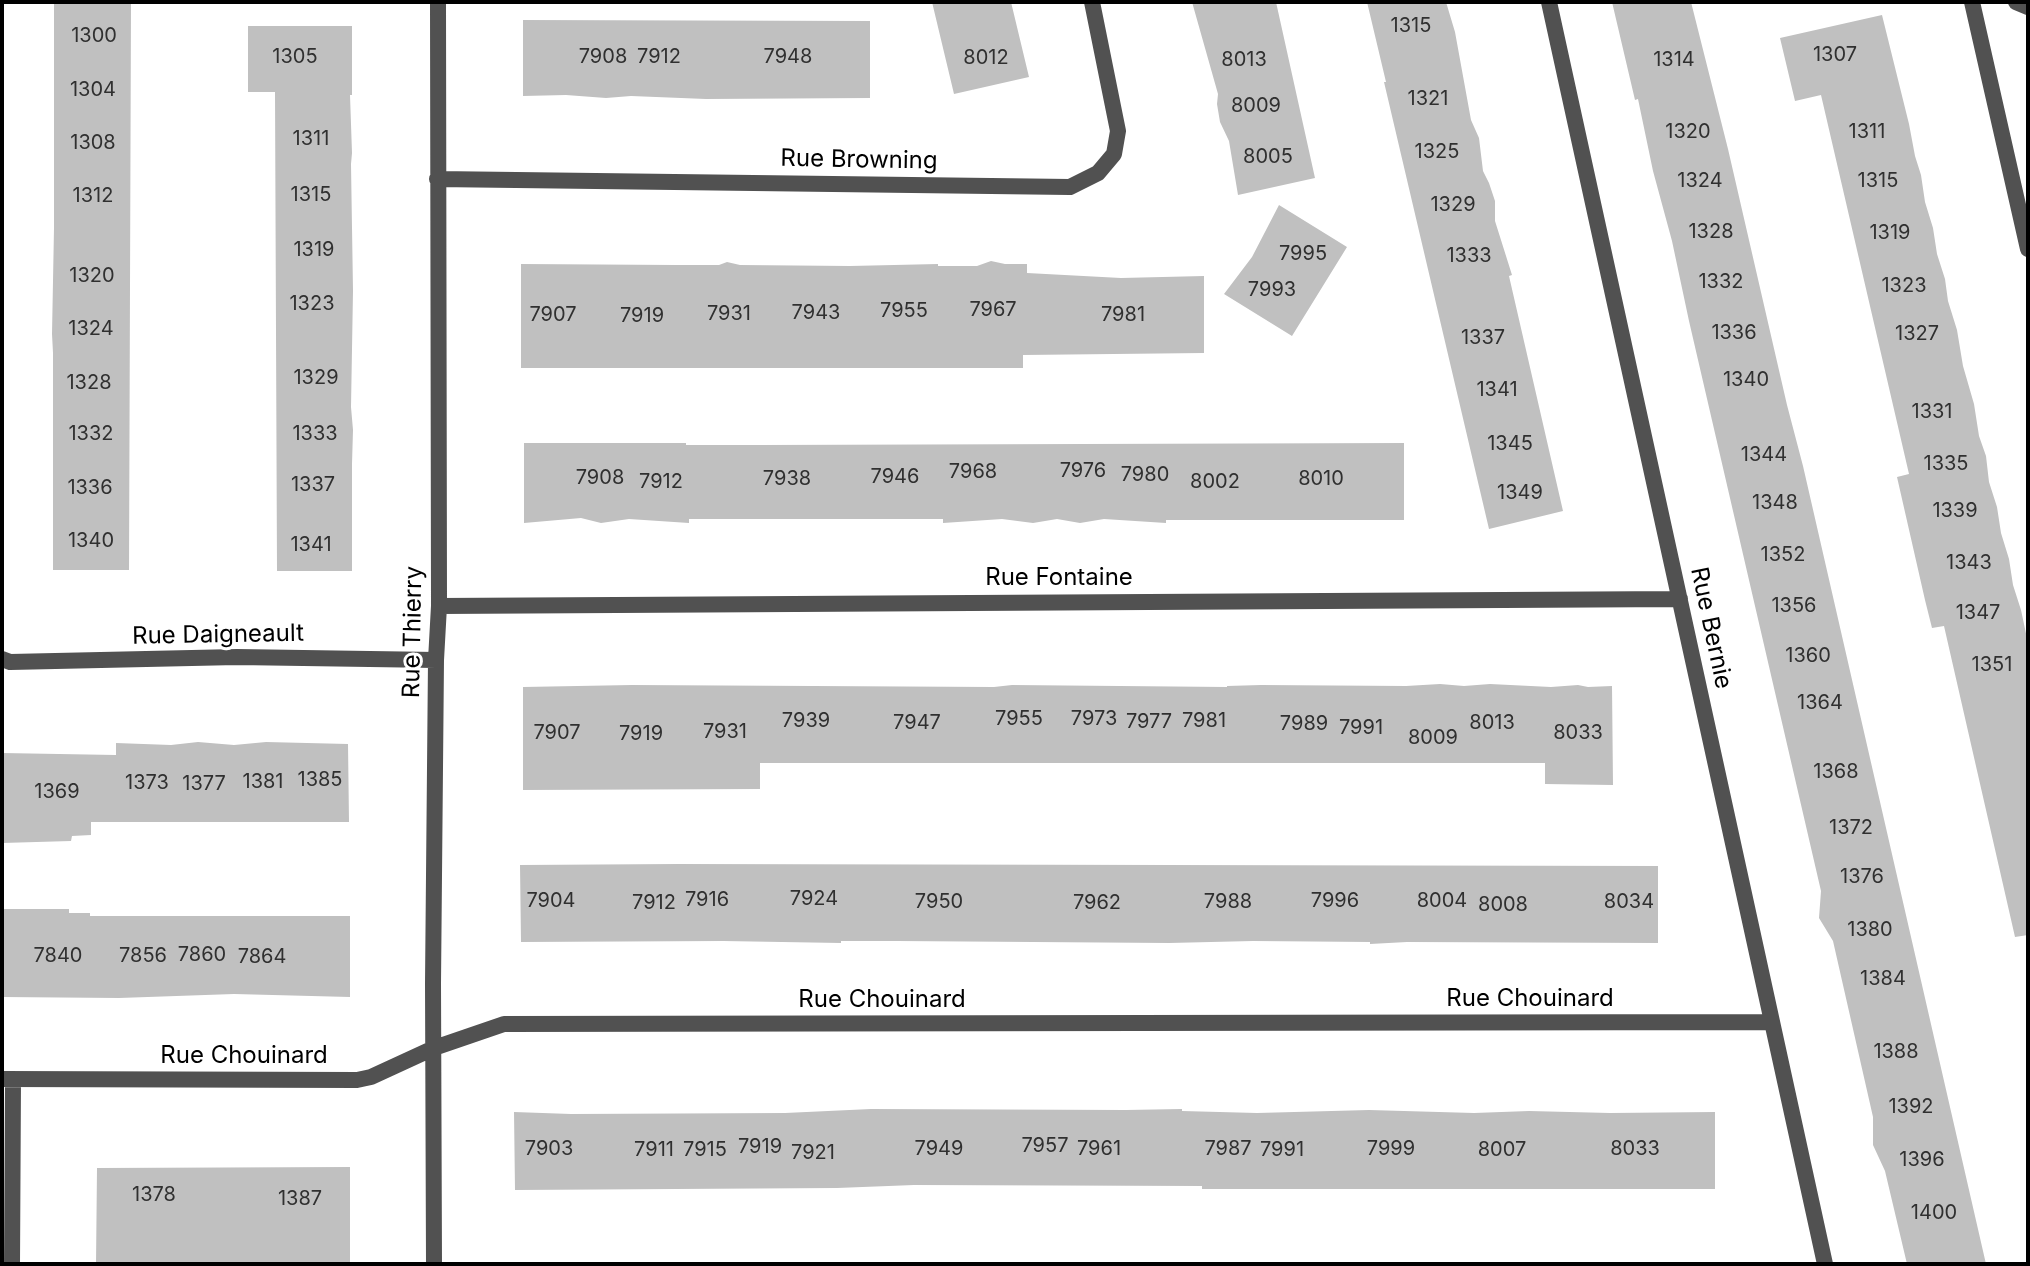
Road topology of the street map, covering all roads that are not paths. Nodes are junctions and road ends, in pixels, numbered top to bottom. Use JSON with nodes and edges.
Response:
{"nodes":[{"id":1,"x":438,"y":2,"type":"edge"},
{"id":2,"x":1092,"y":2,"type":"edge"},
{"id":3,"x":1549,"y":2,"type":"edge"},
{"id":4,"x":1972,"y":2,"type":"edge"},
{"id":5,"x":2016,"y":2,"type":"edge"},
{"id":6,"x":2028,"y":7,"type":"edge"},
{"id":7,"x":437,"y":179,"type":"junction"},
{"id":8,"x":2028,"y":249,"type":"edge"},
{"id":9,"x":1680,"y":599,"type":"junction"},
{"id":10,"x":439,"y":606,"type":"junction"},
{"id":11,"x":2,"y":659,"type":"edge"},
{"id":12,"x":436,"y":660,"type":"junction"},
{"id":13,"x":1772,"y":1022,"type":"junction"},
{"id":14,"x":434,"y":1048,"type":"junction"},
{"id":15,"x":8,"y":1080,"type":"edge"},
{"id":16,"x":12,"y":1264,"type":"edge"},
{"id":17,"x":434,"y":1264,"type":"edge"},
{"id":18,"x":1825,"y":1264,"type":"edge"}],
"edges":[{"from":1,"to":7,"type":"street","name":"Rue Thierry"},
{"from":2,"to":7,"type":"street","name":"Rue Browning"},
{"from":3,"to":9,"type":"street","name":"Rue Bernie"},
{"from":4,"to":8,"type":"street"},
{"from":5,"to":6,"type":"street"},
{"from":7,"to":10,"type":"street","name":"Rue Thierry"},
{"from":9,"to":10,"type":"street","name":"Rue Fontaine"},
{"from":9,"to":13,"type":"street","name":"Rue Bernie"},
{"from":10,"to":12,"type":"street","name":"Rue Thierry"},
{"from":11,"to":12,"type":"street","name":"Rue Daigneault"},
{"from":12,"to":14,"type":"street","name":"Rue Thierry"},
{"from":13,"to":14,"type":"street","name":"Rue Chouinard"},
{"from":13,"to":18,"type":"street","name":"Rue Bernie"},
{"from":14,"to":15,"type":"street","name":"Rue Chouinard"},
{"from":14,"to":17,"type":"street","name":"Rue Thierry"},
{"from":15,"to":16,"type":"street"}]}
